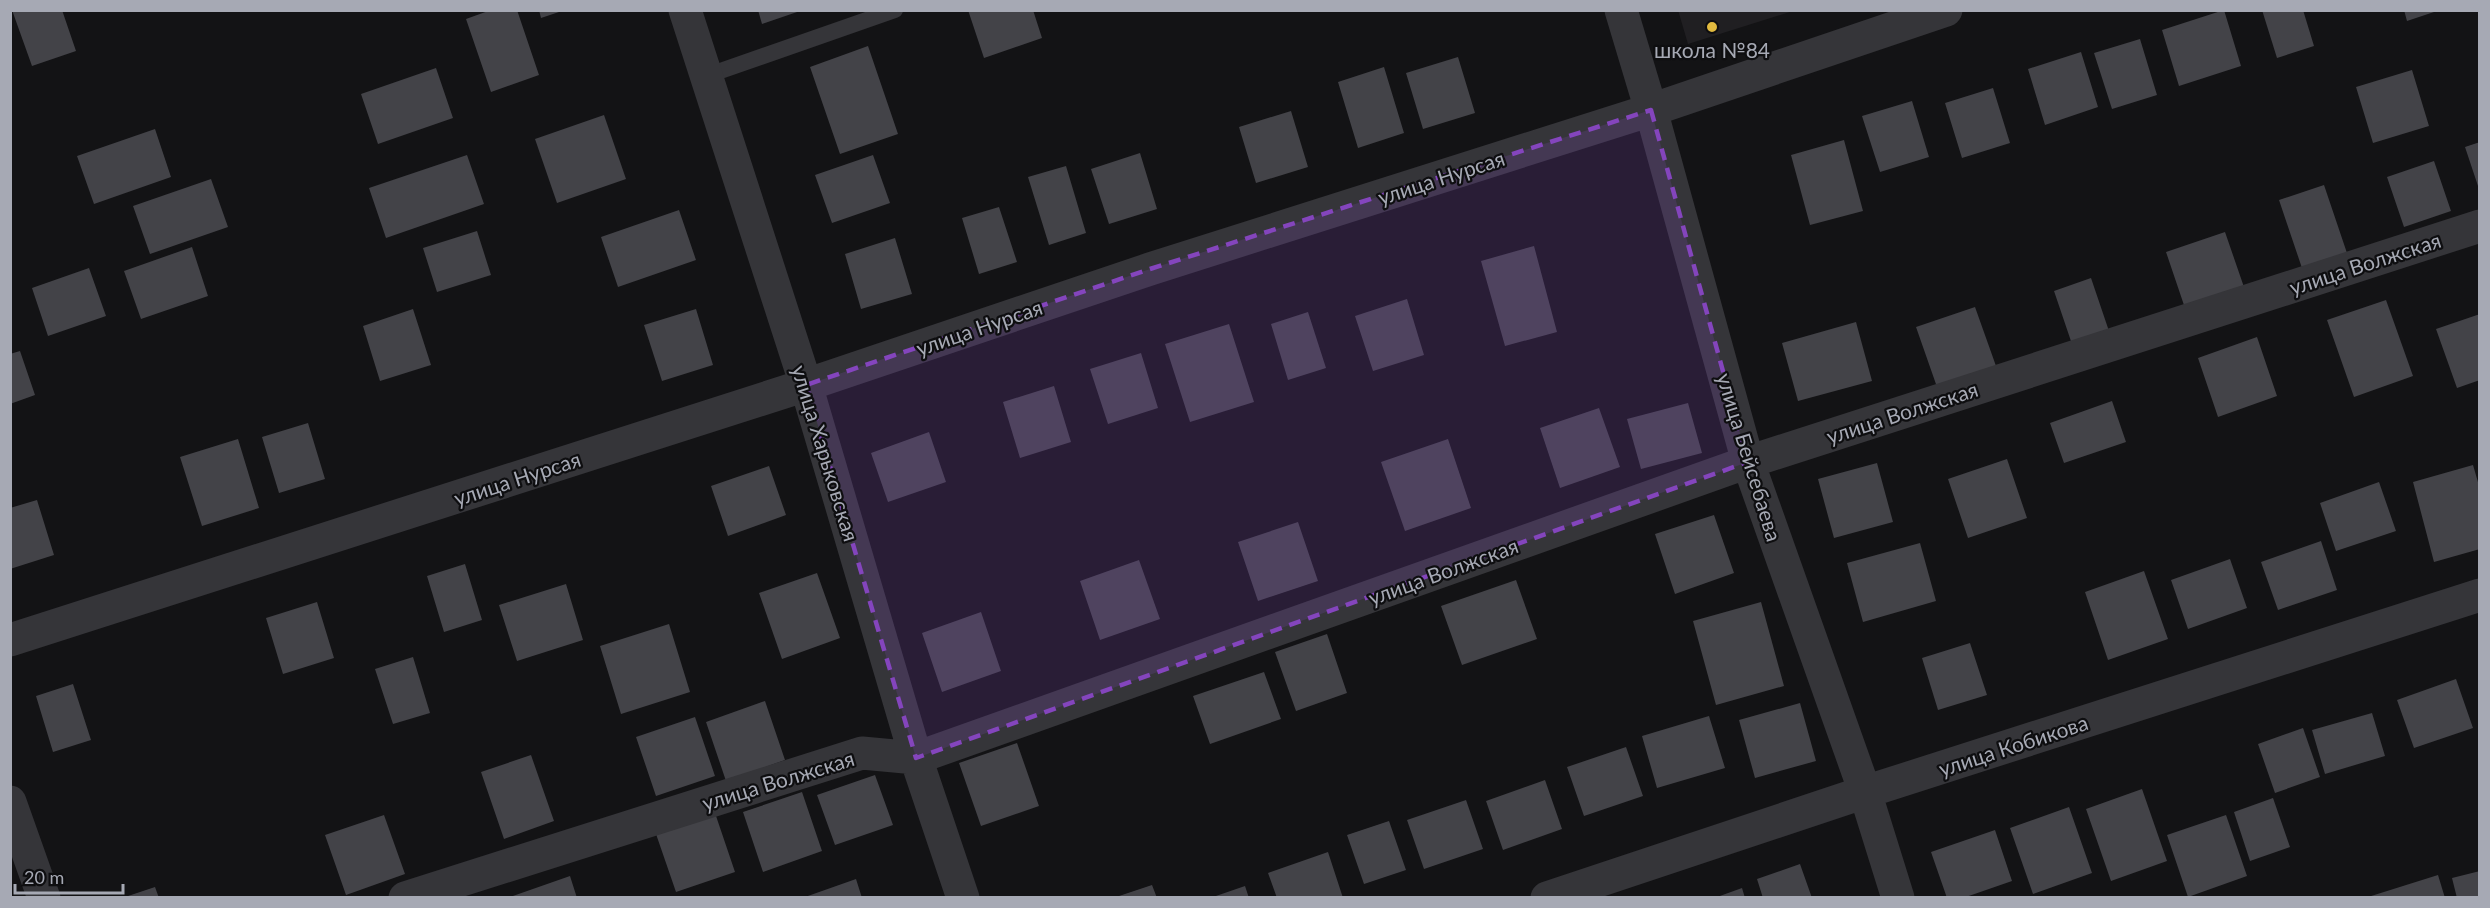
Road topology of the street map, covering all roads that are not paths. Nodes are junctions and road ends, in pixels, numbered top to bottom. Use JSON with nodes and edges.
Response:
{"nodes":[{"id":1,"x":685,"y":10,"type":"edge"},
{"id":2,"x":895,"y":10,"type":"edge"},
{"id":3,"x":1621,"y":10,"type":"edge"},
{"id":4,"x":1946,"y":10,"type":"edge"},
{"id":5,"x":706,"y":76,"type":"junction"},
{"id":6,"x":1651,"y":110,"type":"junction"},
{"id":7,"x":2480,"y":226,"type":"edge"},
{"id":8,"x":806,"y":385,"type":"junction"},
{"id":9,"x":1748,"y":462,"type":"junction"},
{"id":10,"x":2480,"y":595,"type":"edge"},
{"id":11,"x":10,"y":640,"type":"edge"},
{"id":12,"x":916,"y":758,"type":"junction"},
{"id":13,"x":1865,"y":792,"type":"junction"},
{"id":14,"x":10,"y":802,"type":"edge"},
{"id":15,"x":44,"y":897,"type":"edge"},
{"id":16,"x":405,"y":897,"type":"edge"},
{"id":17,"x":963,"y":897,"type":"edge"},
{"id":18,"x":1547,"y":897,"type":"edge"},
{"id":19,"x":1898,"y":897,"type":"edge"}],
"edges":[{"from":1,"to":5,"type":"street","name":"улица Харьковская"},
{"from":2,"to":5,"type":"lane"},
{"from":3,"to":6,"type":"street","name":"улица Бейсебаева"},
{"from":4,"to":6,"type":"street","name":"улица Нурсая"},
{"from":5,"to":8,"type":"street","name":"улица Харьковская"},
{"from":6,"to":8,"type":"street","name":"улица Нурсая"},
{"from":6,"to":9,"type":"street","name":"улица Бейсебаева"},
{"from":7,"to":9,"type":"street","name":"улица Волжская"},
{"from":8,"to":11,"type":"street","name":"улица Нурсая"},
{"from":8,"to":12,"type":"street","name":"улица Харьковская"},
{"from":9,"to":12,"type":"street","name":"улица Волжская"},
{"from":9,"to":13,"type":"street","name":"улица Бейсебаева"},
{"from":10,"to":13,"type":"street","name":"улица Кобикова"},
{"from":12,"to":16,"type":"street","name":"улица Волжская"},
{"from":12,"to":17,"type":"street","name":"улица Харьковская"},
{"from":13,"to":18,"type":"street","name":"улица Кобикова"},
{"from":13,"to":19,"type":"street","name":"улица Бейсебаева"},
{"from":14,"to":15,"type":"street"}]}
